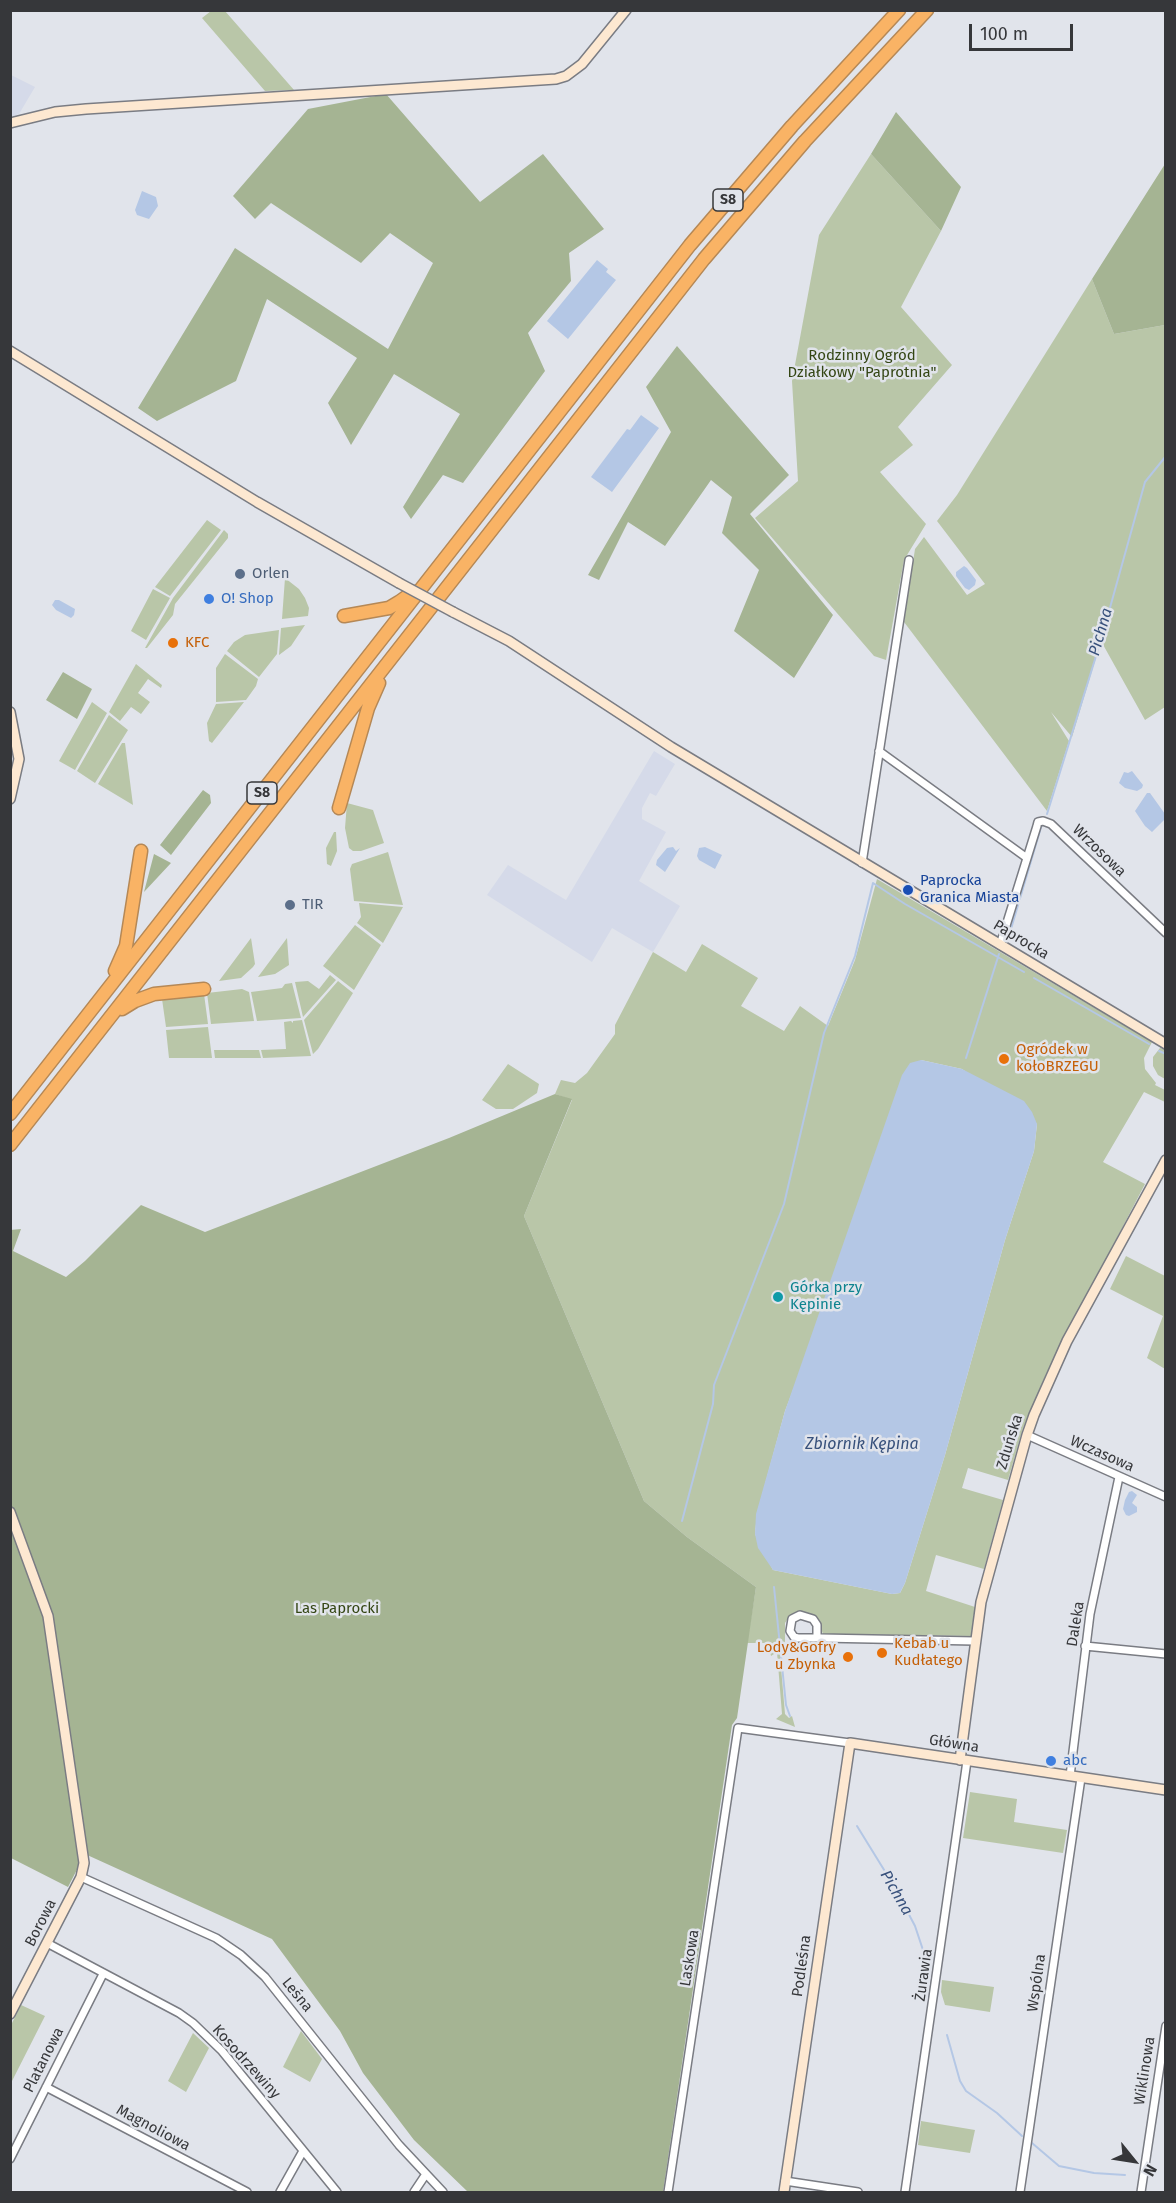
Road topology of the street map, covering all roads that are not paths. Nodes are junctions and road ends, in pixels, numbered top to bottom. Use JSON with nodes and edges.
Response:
{"nodes":[{"id":1,"x":626,"y":10,"type":"edge"},
{"id":2,"x":899,"y":10,"type":"edge"},
{"id":3,"x":927,"y":10,"type":"edge"},
{"id":4,"x":10,"y":123,"type":"edge"},
{"id":5,"x":10,"y":351,"type":"edge"},
{"id":6,"x":909,"y":560,"type":"dead end"},
{"id":7,"x":430,"y":578,"type":"junction"},
{"id":8,"x":345,"y":616,"type":"dead end"},
{"id":9,"x":390,"y":660,"type":"junction"},
{"id":10,"x":10,"y":712,"type":"edge"},
{"id":11,"x":879,"y":751,"type":"junction"},
{"id":12,"x":10,"y":799,"type":"edge"},
{"id":13,"x":339,"y":808,"type":"dead end"},
{"id":14,"x":141,"y":851,"type":"dead end"},
{"id":15,"x":1027,"y":858,"type":"junction"},
{"id":16,"x":862,"y":862,"type":"junction"},
{"id":17,"x":1166,"y":933,"type":"edge"},
{"id":18,"x":1000,"y":945,"type":"junction"},
{"id":19,"x":204,"y":989,"type":"dead end"},
{"id":20,"x":94,"y":1008,"type":"junction"},
{"id":21,"x":114,"y":1015,"type":"junction"},
{"id":22,"x":1166,"y":1044,"type":"edge"},
{"id":23,"x":10,"y":1114,"type":"edge"},
{"id":24,"x":10,"y":1145,"type":"edge"},
{"id":25,"x":1166,"y":1160,"type":"edge"},
{"id":26,"x":1027,"y":1435,"type":"junction"},
{"id":27,"x":1119,"y":1477,"type":"junction"},
{"id":28,"x":1166,"y":1497,"type":"edge"},
{"id":29,"x":10,"y":1512,"type":"edge"},
{"id":30,"x":817,"y":1638,"type":"junction"},
{"id":31,"x":975,"y":1641,"type":"junction"},
{"id":32,"x":1085,"y":1646,"type":"junction"},
{"id":33,"x":1166,"y":1654,"type":"edge"},
{"id":34,"x":738,"y":1728,"type":"joint"},
{"id":35,"x":850,"y":1743,"type":"junction"},
{"id":36,"x":964,"y":1760,"type":"junction"},
{"id":37,"x":1070,"y":1776,"type":"junction"},
{"id":38,"x":1081,"y":1778,"type":"junction"},
{"id":39,"x":1166,"y":1790,"type":"edge"},
{"id":40,"x":81,"y":1877,"type":"junction"},
{"id":41,"x":47,"y":1943,"type":"junction"},
{"id":42,"x":103,"y":1974,"type":"junction"},
{"id":43,"x":10,"y":2014,"type":"edge"},
{"id":44,"x":1166,"y":2026,"type":"edge"},
{"id":45,"x":46,"y":2087,"type":"junction"},
{"id":46,"x":303,"y":2151,"type":"junction"},
{"id":47,"x":10,"y":2159,"type":"edge"},
{"id":48,"x":426,"y":2174,"type":"junction"},
{"id":49,"x":785,"y":2181,"type":"junction"},
{"id":50,"x":247,"y":2193,"type":"edge"},
{"id":51,"x":280,"y":2193,"type":"edge"},
{"id":52,"x":337,"y":2193,"type":"edge"},
{"id":53,"x":414,"y":2193,"type":"edge"},
{"id":54,"x":443,"y":2193,"type":"edge"},
{"id":55,"x":668,"y":2193,"type":"edge"},
{"id":56,"x":784,"y":2193,"type":"edge"},
{"id":57,"x":858,"y":2193,"type":"edge"},
{"id":58,"x":905,"y":2193,"type":"edge"},
{"id":59,"x":1020,"y":2193,"type":"edge"},
{"id":60,"x":1142,"y":2193,"type":"edge"}],
"edges":[{"from":1,"to":4,"type":"street"},
{"from":2,"to":7,"type":"highway","number":"S8"},
{"from":3,"to":9,"type":"highway","number":"S8"},
{"from":5,"to":16,"type":"street","name":"Paprocka","bridge":true},
{"from":6,"to":11,"type":"street"},
{"from":7,"to":8,"type":"highway"},
{"from":7,"to":20,"type":"highway","number":"S8"},
{"from":9,"to":13,"type":"highway"},
{"from":9,"to":21,"type":"highway","number":"S8"},
{"from":10,"to":12,"type":"street"},
{"from":11,"to":15,"type":"street"},
{"from":11,"to":16,"type":"street"},
{"from":14,"to":20,"type":"highway"},
{"from":15,"to":17,"type":"street","name":"Wrzosowa"},
{"from":15,"to":18,"type":"street","name":"Wrzosowa"},
{"from":16,"to":18,"type":"street","name":"Paprocka"},
{"from":18,"to":22,"type":"street","name":"Paprocka"},
{"from":19,"to":21,"type":"highway"},
{"from":20,"to":23,"type":"highway","number":"S8"},
{"from":21,"to":24,"type":"highway","number":"S8"},
{"from":25,"to":26,"type":"street","name":"Zduńska"},
{"from":26,"to":27,"type":"street","name":"Wczasowa"},
{"from":26,"to":31,"type":"street","name":"Zduńska"},
{"from":27,"to":28,"type":"street","name":"Wczasowa"},
{"from":27,"to":32,"type":"street","name":"Daleka"},
{"from":29,"to":40,"type":"street"},
{"from":30,"to":30,"type":"street"},
{"from":30,"to":31,"type":"street"},
{"from":31,"to":36,"type":"street","name":"Zduńska"},
{"from":32,"to":33,"type":"street"},
{"from":32,"to":37,"type":"street","name":"Daleka"},
{"from":34,"to":35,"type":"street","name":"Główna"},
{"from":34,"to":55,"type":"street","name":"Laskowa"},
{"from":35,"to":36,"type":"street","name":"Główna"},
{"from":35,"to":49,"type":"street","name":"Podleśna"},
{"from":36,"to":37,"type":"street","name":"Główna"},
{"from":36,"to":58,"type":"street","name":"Żurawia"},
{"from":37,"to":38,"type":"street","name":"Główna"},
{"from":38,"to":39,"type":"street","name":"Główna"},
{"from":38,"to":59,"type":"street","name":"Wspólna"},
{"from":40,"to":41,"type":"street","name":"Borowa"},
{"from":40,"to":48,"type":"street","name":"Leśna"},
{"from":41,"to":42,"type":"street","name":"Kosodrzewiny"},
{"from":41,"to":43,"type":"street","name":"Borowa"},
{"from":42,"to":45,"type":"street","name":"Platanowa"},
{"from":42,"to":46,"type":"street","name":"Kosodrzewiny"},
{"from":44,"to":60,"type":"street","name":"Wiklinowa"},
{"from":45,"to":47,"type":"street","name":"Platanowa"},
{"from":45,"to":50,"type":"street","name":"Magnoliowa"},
{"from":46,"to":51,"type":"street"},
{"from":46,"to":52,"type":"street","name":"Kosodrzewiny"},
{"from":48,"to":53,"type":"street"},
{"from":48,"to":54,"type":"street","name":"Leśna"},
{"from":49,"to":56,"type":"street","name":"Podleśna"},
{"from":49,"to":57,"type":"street"}]}
